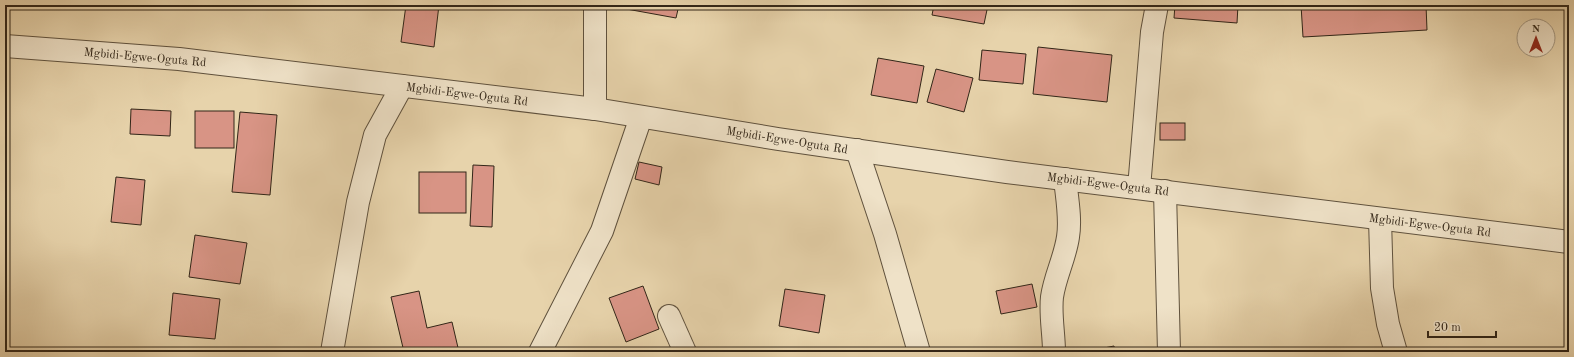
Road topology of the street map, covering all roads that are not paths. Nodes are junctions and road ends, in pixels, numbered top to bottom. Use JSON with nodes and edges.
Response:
{"nodes":[{"id":1,"x":595,"y":5,"type":"edge"},
{"id":2,"x":1157,"y":5,"type":"edge"},
{"id":3,"x":5,"y":46,"type":"edge"},
{"id":4,"x":402,"y":86,"type":"junction"},
{"id":5,"x":595,"y":109,"type":"junction"},
{"id":6,"x":641,"y":116,"type":"junction"},
{"id":7,"x":857,"y":150,"type":"junction"},
{"id":8,"x":1065,"y":179,"type":"junction"},
{"id":9,"x":1139,"y":188,"type":"junction"},
{"id":10,"x":1166,"y":191,"type":"junction"},
{"id":11,"x":1380,"y":219,"type":"junction"},
{"id":12,"x":1569,"y":242,"type":"edge"},
{"id":13,"x":669,"y":316,"type":"dead end"},
{"id":14,"x":332,"y":352,"type":"edge"},
{"id":15,"x":540,"y":352,"type":"edge"},
{"id":16,"x":685,"y":352,"type":"edge"},
{"id":17,"x":919,"y":352,"type":"edge"},
{"id":18,"x":1054,"y":352,"type":"edge"},
{"id":19,"x":1169,"y":352,"type":"edge"},
{"id":20,"x":1396,"y":352,"type":"edge"}],
"edges":[{"from":1,"to":5,"type":"street"},
{"from":2,"to":9,"type":"street"},
{"from":3,"to":4,"type":"street","name":"Mgbidi-Egwe-Oguta Rd"},
{"from":4,"to":5,"type":"street","name":"Mgbidi-Egwe-Oguta Rd"},
{"from":4,"to":14,"type":"street"},
{"from":5,"to":6,"type":"street","name":"Mgbidi-Egwe-Oguta Rd"},
{"from":6,"to":7,"type":"street","name":"Mgbidi-Egwe-Oguta Rd"},
{"from":6,"to":15,"type":"street"},
{"from":7,"to":8,"type":"street","name":"Mgbidi-Egwe-Oguta Rd"},
{"from":7,"to":17,"type":"street"},
{"from":8,"to":9,"type":"street","name":"Mgbidi-Egwe-Oguta Rd"},
{"from":8,"to":18,"type":"street"},
{"from":9,"to":10,"type":"street","name":"Mgbidi-Egwe-Oguta Rd"},
{"from":10,"to":11,"type":"street","name":"Mgbidi-Egwe-Oguta Rd"},
{"from":10,"to":19,"type":"street"},
{"from":11,"to":12,"type":"street","name":"Mgbidi-Egwe-Oguta Rd"},
{"from":11,"to":20,"type":"street"},
{"from":13,"to":16,"type":"street"}]}
